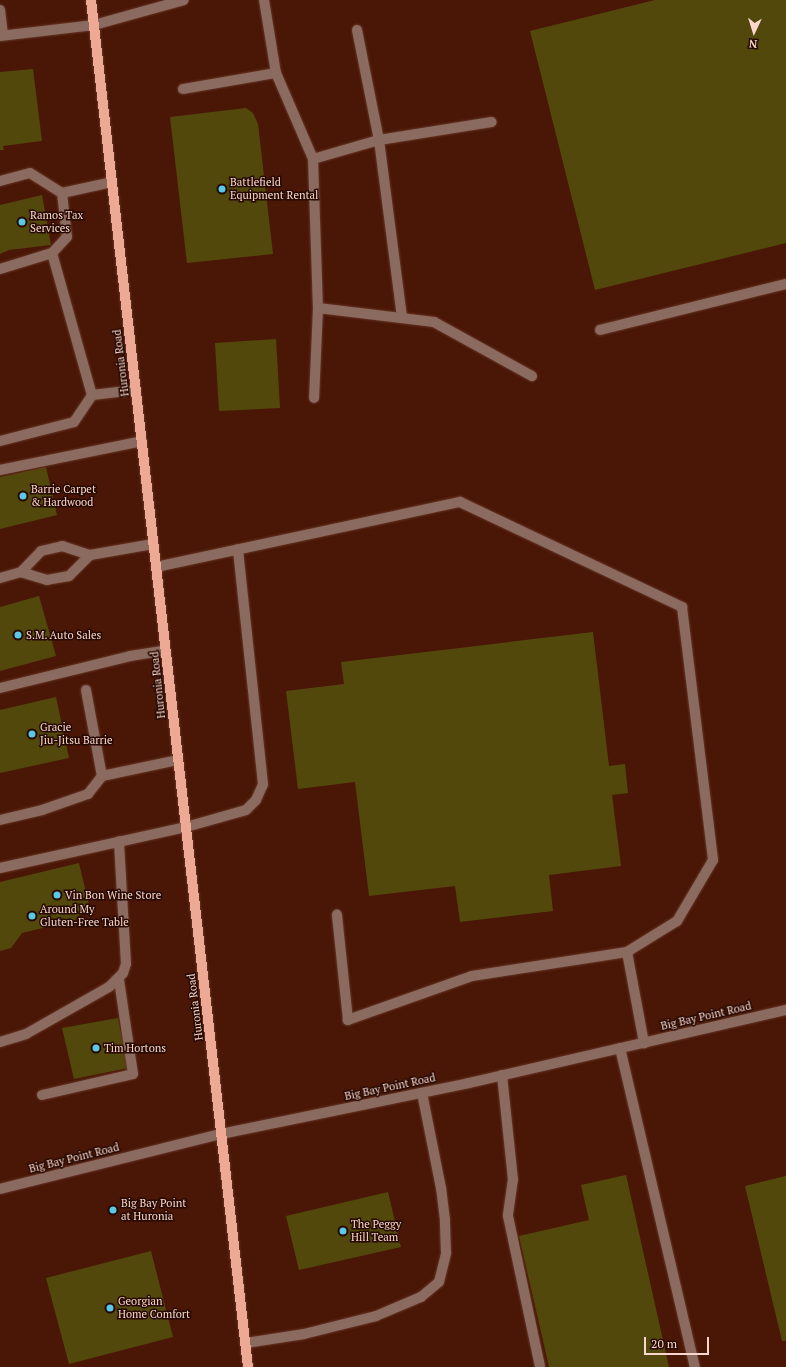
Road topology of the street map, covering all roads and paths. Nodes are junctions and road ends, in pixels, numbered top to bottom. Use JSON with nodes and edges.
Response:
{"nodes":[{"id":1,"x":91,"y":0,"type":"edge"},
{"id":2,"x":184,"y":0,"type":"edge"},
{"id":3,"x":264,"y":0,"type":"edge"},
{"id":4,"x":0,"y":10,"type":"edge"},
{"id":5,"x":94,"y":25,"type":"junction"},
{"id":6,"x":357,"y":30,"type":"dead end"},
{"id":7,"x":1,"y":36,"type":"edge"},
{"id":8,"x":276,"y":73,"type":"junction"},
{"id":9,"x":183,"y":89,"type":"dead end"},
{"id":10,"x":492,"y":122,"type":"dead end"},
{"id":11,"x":379,"y":140,"type":"junction"},
{"id":12,"x":313,"y":159,"type":"junction"},
{"id":13,"x":0,"y":180,"type":"edge"},
{"id":14,"x":112,"y":182,"type":"junction"},
{"id":15,"x":62,"y":193,"type":"junction"},
{"id":16,"x":52,"y":253,"type":"junction"},
{"id":17,"x":0,"y":269,"type":"edge"},
{"id":18,"x":786,"y":284,"type":"edge"},
{"id":19,"x":318,"y":308,"type":"junction"},
{"id":20,"x":402,"y":318,"type":"junction"},
{"id":21,"x":600,"y":330,"type":"dead end"},
{"id":22,"x":532,"y":376,"type":"dead end"},
{"id":23,"x":136,"y":390,"type":"junction"},
{"id":24,"x":92,"y":394,"type":"junction"},
{"id":25,"x":314,"y":398,"type":"dead end"},
{"id":26,"x":0,"y":441,"type":"edge"},
{"id":27,"x":142,"y":441,"type":"junction"},
{"id":28,"x":0,"y":470,"type":"edge"},
{"id":29,"x":153,"y":544,"type":"junction"},
{"id":30,"x":238,"y":550,"type":"junction"},
{"id":31,"x":90,"y":555,"type":"junction"},
{"id":32,"x":156,"y":567,"type":"junction"},
{"id":33,"x":21,"y":572,"type":"junction"},
{"id":34,"x":0,"y":578,"type":"edge"},
{"id":35,"x":166,"y":650,"type":"junction"},
{"id":36,"x":0,"y":688,"type":"edge"},
{"id":37,"x":86,"y":690,"type":"dead end"},
{"id":38,"x":178,"y":760,"type":"junction"},
{"id":39,"x":102,"y":776,"type":"junction"},
{"id":40,"x":0,"y":820,"type":"edge"},
{"id":41,"x":186,"y":826,"type":"junction"},
{"id":42,"x":119,"y":841,"type":"junction"},
{"id":43,"x":0,"y":868,"type":"edge"},
{"id":44,"x":337,"y":915,"type":"dead end"},
{"id":45,"x":626,"y":952,"type":"junction"},
{"id":46,"x":119,"y":980,"type":"junction"},
{"id":47,"x":786,"y":1010,"type":"edge"},
{"id":48,"x":0,"y":1042,"type":"edge"},
{"id":49,"x":644,"y":1043,"type":"junction"},
{"id":50,"x":620,"y":1048,"type":"junction"},
{"id":51,"x":502,"y":1075,"type":"junction"},
{"id":52,"x":422,"y":1093,"type":"junction"},
{"id":53,"x":42,"y":1095,"type":"dead end"},
{"id":54,"x":221,"y":1134,"type":"junction"},
{"id":55,"x":0,"y":1189,"type":"edge"},
{"id":56,"x":246,"y":1343,"type":"junction"},
{"id":57,"x":248,"y":1367,"type":"edge"},
{"id":58,"x":540,"y":1367,"type":"edge"},
{"id":59,"x":695,"y":1367,"type":"edge"}],
"edges":[{"from":1,"to":5,"type":"main road","name":"Huronia Road"},
{"from":2,"to":5,"type":"street"},
{"from":3,"to":8,"type":"street"},
{"from":4,"to":7,"type":"street"},
{"from":5,"to":7,"type":"street"},
{"from":5,"to":14,"type":"main road","name":"Huronia Road"},
{"from":6,"to":11,"type":"street"},
{"from":8,"to":9,"type":"street"},
{"from":8,"to":12,"type":"street"},
{"from":10,"to":11,"type":"street"},
{"from":11,"to":12,"type":"street"},
{"from":11,"to":20,"type":"street"},
{"from":12,"to":19,"type":"street"},
{"from":13,"to":15,"type":"street"},
{"from":14,"to":15,"type":"street"},
{"from":14,"to":23,"type":"main road","name":"Huronia Road"},
{"from":15,"to":16,"type":"street"},
{"from":16,"to":17,"type":"street"},
{"from":16,"to":24,"type":"street"},
{"from":18,"to":21,"type":"street"},
{"from":19,"to":20,"type":"street"},
{"from":19,"to":25,"type":"street"},
{"from":20,"to":22,"type":"street"},
{"from":23,"to":24,"type":"street"},
{"from":23,"to":27,"type":"main road","name":"Huronia Road"},
{"from":24,"to":26,"type":"street"},
{"from":27,"to":28,"type":"street"},
{"from":27,"to":29,"type":"main road","name":"Huronia Road"},
{"from":29,"to":31,"type":"street"},
{"from":29,"to":32,"type":"main road","name":"Huronia Road"},
{"from":30,"to":32,"type":"street"},
{"from":30,"to":41,"type":"street"},
{"from":30,"to":45,"type":"street"},
{"from":31,"to":33,"type":"street"},
{"from":31,"to":33,"type":"street"},
{"from":32,"to":35,"type":"main road","name":"Huronia Road"},
{"from":33,"to":34,"type":"street"},
{"from":35,"to":36,"type":"street"},
{"from":35,"to":38,"type":"main road","name":"Huronia Road"},
{"from":37,"to":39,"type":"street"},
{"from":38,"to":39,"type":"street"},
{"from":38,"to":41,"type":"main road","name":"Huronia Road"},
{"from":39,"to":40,"type":"street"},
{"from":41,"to":42,"type":"street"},
{"from":41,"to":54,"type":"main road","name":"Huronia Road"},
{"from":42,"to":43,"type":"street"},
{"from":42,"to":46,"type":"street"},
{"from":44,"to":45,"type":"street"},
{"from":45,"to":49,"type":"street"},
{"from":46,"to":48,"type":"street"},
{"from":46,"to":53,"type":"street"},
{"from":47,"to":49,"type":"street","name":"Big Bay Point Road"},
{"from":49,"to":50,"type":"street","name":"Big Bay Point Road"},
{"from":50,"to":51,"type":"street","name":"Big Bay Point Road"},
{"from":50,"to":59,"type":"street"},
{"from":51,"to":52,"type":"street","name":"Big Bay Point Road"},
{"from":51,"to":58,"type":"street"},
{"from":52,"to":54,"type":"street","name":"Big Bay Point Road"},
{"from":52,"to":56,"type":"street"},
{"from":54,"to":55,"type":"street","name":"Big Bay Point Road"},
{"from":54,"to":56,"type":"main road","name":"Huronia Road"},
{"from":56,"to":57,"type":"main road","name":"Huronia Road"}]}
